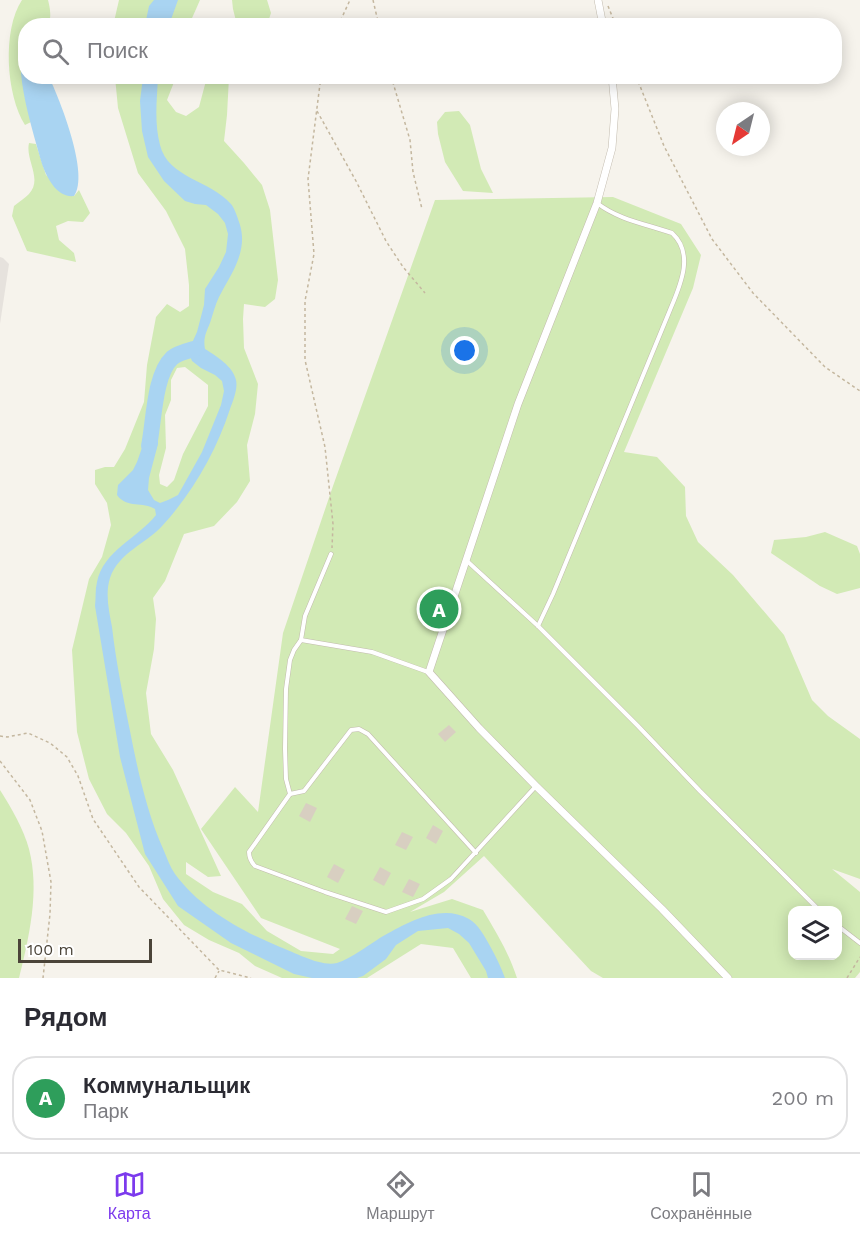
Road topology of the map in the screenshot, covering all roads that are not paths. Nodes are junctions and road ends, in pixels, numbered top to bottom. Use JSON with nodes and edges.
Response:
{"nodes":[{"id":1,"x":598,"y":0,"type":"edge"},
{"id":2,"x":601,"y":18,"type":"edge"},
{"id":3,"x":613,"y":84,"type":"edge"},
{"id":4,"x":597,"y":203,"type":"junction"},
{"id":5,"x":331,"y":554,"type":"road end"},
{"id":6,"x":467,"y":561,"type":"junction"},
{"id":7,"x":538,"y":627,"type":"junction"},
{"id":8,"x":301,"y":640,"type":"junction"},
{"id":9,"x":429,"y":672,"type":"junction"},
{"id":10,"x":536,"y":786,"type":"junction"},
{"id":11,"x":290,"y":794,"type":"junction"},
{"id":12,"x":476,"y":853,"type":"junction"},
{"id":13,"x":815,"y":906,"type":"edge"},
{"id":14,"x":842,"y":930,"type":"edge"},
{"id":15,"x":860,"y":943,"type":"edge"},
{"id":16,"x":728,"y":978,"type":"edge"}],
"edges":[{"from":1,"to":2,"type":"street"},
{"from":3,"to":4,"type":"street"},
{"from":4,"to":6,"type":"street"},
{"from":4,"to":7,"type":"lane"},
{"from":5,"to":8,"type":"lane"},
{"from":6,"to":7,"type":"lane"},
{"from":6,"to":9,"type":"street"},
{"from":7,"to":13,"type":"lane"},
{"from":8,"to":9,"type":"lane"},
{"from":8,"to":11,"type":"lane"},
{"from":9,"to":10,"type":"street"},
{"from":10,"to":12,"type":"lane"},
{"from":10,"to":16,"type":"street"},
{"from":11,"to":12,"type":"lane"},
{"from":11,"to":12,"type":"lane"},
{"from":14,"to":15,"type":"lane"}]}
